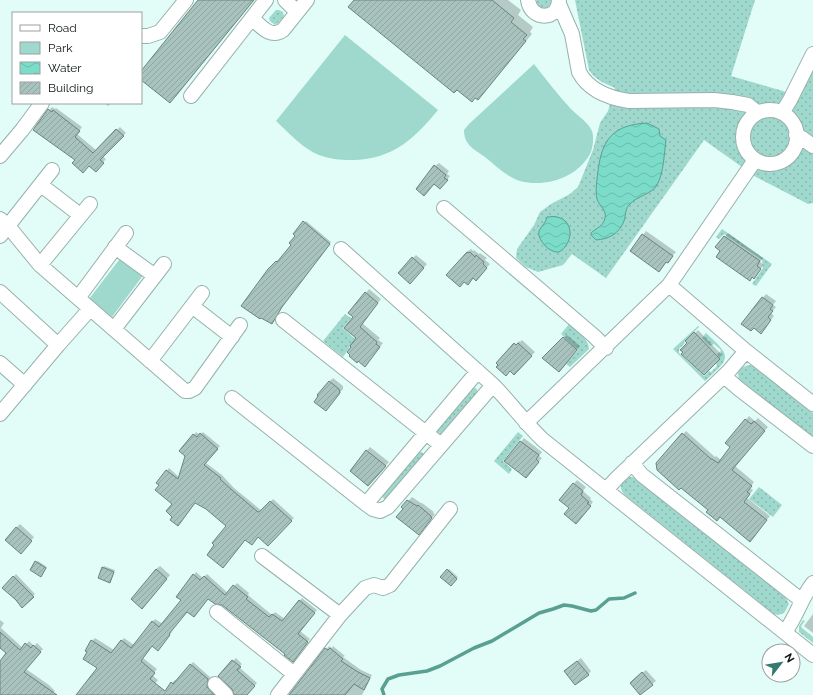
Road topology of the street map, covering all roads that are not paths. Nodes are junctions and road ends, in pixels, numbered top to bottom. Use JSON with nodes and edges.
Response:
{"nodes":[{"id":1,"x":186,"y":0,"type":"edge"},
{"id":2,"x":266,"y":0,"type":"edge"},
{"id":3,"x":284,"y":0,"type":"edge"},
{"id":4,"x":307,"y":0,"type":"edge"},
{"id":5,"x":528,"y":0,"type":"edge"},
{"id":6,"x":559,"y":2,"type":"edge"},
{"id":7,"x":297,"y":12,"type":"junction"},
{"id":8,"x":252,"y":18,"type":"junction"},
{"id":9,"x":142,"y":36,"type":"edge"},
{"id":10,"x":813,"y":54,"type":"edge"},
{"id":11,"x":191,"y":96,"type":"dead end"},
{"id":12,"x":41,"y":104,"type":"edge"},
{"id":13,"x":782,"y":112,"type":"junction"},
{"id":14,"x":758,"y":113,"type":"junction"},
{"id":15,"x":796,"y":136,"type":"junction"},
{"id":16,"x":813,"y":146,"type":"edge"},
{"id":17,"x":0,"y":156,"type":"edge"},
{"id":18,"x":755,"y":160,"type":"junction"},
{"id":19,"x":52,"y":170,"type":"dead end"},
{"id":20,"x":41,"y":185,"type":"junction"},
{"id":21,"x":90,"y":204,"type":"dead end"},
{"id":22,"x":444,"y":208,"type":"dead end"},
{"id":23,"x":80,"y":215,"type":"junction"},
{"id":24,"x":3,"y":227,"type":"edge"},
{"id":25,"x":126,"y":232,"type":"dead end"},
{"id":26,"x":115,"y":247,"type":"junction"},
{"id":27,"x":340,"y":249,"type":"dead end"},
{"id":28,"x":164,"y":264,"type":"dead end"},
{"id":29,"x":40,"y":265,"type":"junction"},
{"id":30,"x":154,"y":276,"type":"junction"},
{"id":31,"x":669,"y":285,"type":"junction"},
{"id":32,"x":0,"y":292,"type":"edge"},
{"id":33,"x":202,"y":293,"type":"dead end"},
{"id":34,"x":78,"y":298,"type":"junction"},
{"id":35,"x":192,"y":306,"type":"junction"},
{"id":36,"x":90,"y":309,"type":"junction"},
{"id":37,"x":284,"y":320,"type":"dead end"},
{"id":38,"x":240,"y":325,"type":"dead end"},
{"id":39,"x":114,"y":329,"type":"junction"},
{"id":40,"x":232,"y":337,"type":"junction"},
{"id":41,"x":58,"y":345,"type":"junction"},
{"id":42,"x":606,"y":348,"type":"junction"},
{"id":43,"x":746,"y":351,"type":"junction"},
{"id":44,"x":150,"y":361,"type":"junction"},
{"id":45,"x":0,"y":362,"type":"edge"},
{"id":46,"x":478,"y":371,"type":"junction"},
{"id":47,"x":724,"y":376,"type":"junction"},
{"id":48,"x":25,"y":385,"type":"junction"},
{"id":49,"x":493,"y":385,"type":"junction"},
{"id":50,"x":232,"y":398,"type":"dead end"},
{"id":51,"x":813,"y":404,"type":"edge"},
{"id":52,"x":0,"y":414,"type":"edge"},
{"id":53,"x":526,"y":423,"type":"junction"},
{"id":54,"x":426,"y":433,"type":"junction"},
{"id":55,"x":441,"y":445,"type":"junction"},
{"id":56,"x":813,"y":446,"type":"edge"},
{"id":57,"x":632,"y":463,"type":"junction"},
{"id":58,"x":606,"y":490,"type":"junction"},
{"id":59,"x":366,"y":504,"type":"junction"},
{"id":60,"x":450,"y":510,"type":"dead end"},
{"id":61,"x":262,"y":556,"type":"dead end"},
{"id":62,"x":813,"y":583,"type":"edge"},
{"id":63,"x":801,"y":600,"type":"junction"},
{"id":64,"x":217,"y":612,"type":"dead end"},
{"id":65,"x":340,"y":615,"type":"junction"},
{"id":66,"x":785,"y":632,"type":"junction"},
{"id":67,"x":813,"y":655,"type":"edge"},
{"id":68,"x":294,"y":674,"type":"junction"},
{"id":69,"x":215,"y":684,"type":"dead end"},
{"id":70,"x":226,"y":695,"type":"edge"},
{"id":71,"x":278,"y":695,"type":"edge"}],
"edges":[{"from":1,"to":9,"type":"street"},
{"from":2,"to":8,"type":"street"},
{"from":3,"to":7,"type":"street"},
{"from":4,"to":7,"type":"street"},
{"from":5,"to":6,"type":"street"},
{"from":6,"to":14,"type":"street"},
{"from":7,"to":8,"type":"street"},
{"from":8,"to":11,"type":"street"},
{"from":10,"to":13,"type":"street"},
{"from":12,"to":17,"type":"street"},
{"from":13,"to":14,"type":"street"},
{"from":13,"to":15,"type":"street"},
{"from":14,"to":18,"type":"street"},
{"from":15,"to":16,"type":"street"},
{"from":15,"to":18,"type":"street"},
{"from":18,"to":31,"type":"street"},
{"from":19,"to":20,"type":"street"},
{"from":20,"to":23,"type":"street"},
{"from":20,"to":24,"type":"street"},
{"from":21,"to":23,"type":"street"},
{"from":22,"to":42,"type":"street"},
{"from":23,"to":29,"type":"street"},
{"from":24,"to":29,"type":"street"},
{"from":25,"to":26,"type":"street"},
{"from":26,"to":30,"type":"street"},
{"from":26,"to":34,"type":"street"},
{"from":27,"to":46,"type":"street"},
{"from":28,"to":30,"type":"street"},
{"from":29,"to":34,"type":"street"},
{"from":30,"to":39,"type":"street"},
{"from":31,"to":42,"type":"street"},
{"from":31,"to":43,"type":"street"},
{"from":32,"to":41,"type":"street"},
{"from":33,"to":35,"type":"street"},
{"from":34,"to":36,"type":"street"},
{"from":35,"to":40,"type":"street"},
{"from":35,"to":44,"type":"street"},
{"from":36,"to":39,"type":"street"},
{"from":36,"to":41,"type":"street"},
{"from":37,"to":54,"type":"street"},
{"from":38,"to":40,"type":"street"},
{"from":39,"to":44,"type":"street"},
{"from":40,"to":44,"type":"street"},
{"from":41,"to":48,"type":"street"},
{"from":42,"to":53,"type":"street"},
{"from":43,"to":47,"type":"street"},
{"from":43,"to":51,"type":"street"},
{"from":45,"to":48,"type":"street"},
{"from":46,"to":49,"type":"street"},
{"from":46,"to":54,"type":"street"},
{"from":47,"to":56,"type":"street"},
{"from":47,"to":57,"type":"street"},
{"from":48,"to":52,"type":"street"},
{"from":49,"to":53,"type":"street"},
{"from":49,"to":55,"type":"street"},
{"from":50,"to":59,"type":"street"},
{"from":53,"to":58,"type":"street"},
{"from":54,"to":55,"type":"street"},
{"from":54,"to":59,"type":"street"},
{"from":55,"to":59,"type":"street"},
{"from":57,"to":58,"type":"street"},
{"from":57,"to":63,"type":"street"},
{"from":58,"to":66,"type":"street"},
{"from":60,"to":65,"type":"street"},
{"from":61,"to":65,"type":"street"},
{"from":62,"to":63,"type":"street"},
{"from":63,"to":66,"type":"street"},
{"from":64,"to":68,"type":"street"},
{"from":65,"to":68,"type":"street"},
{"from":66,"to":67,"type":"street"},
{"from":68,"to":71,"type":"street"},
{"from":69,"to":70,"type":"street"}]}
